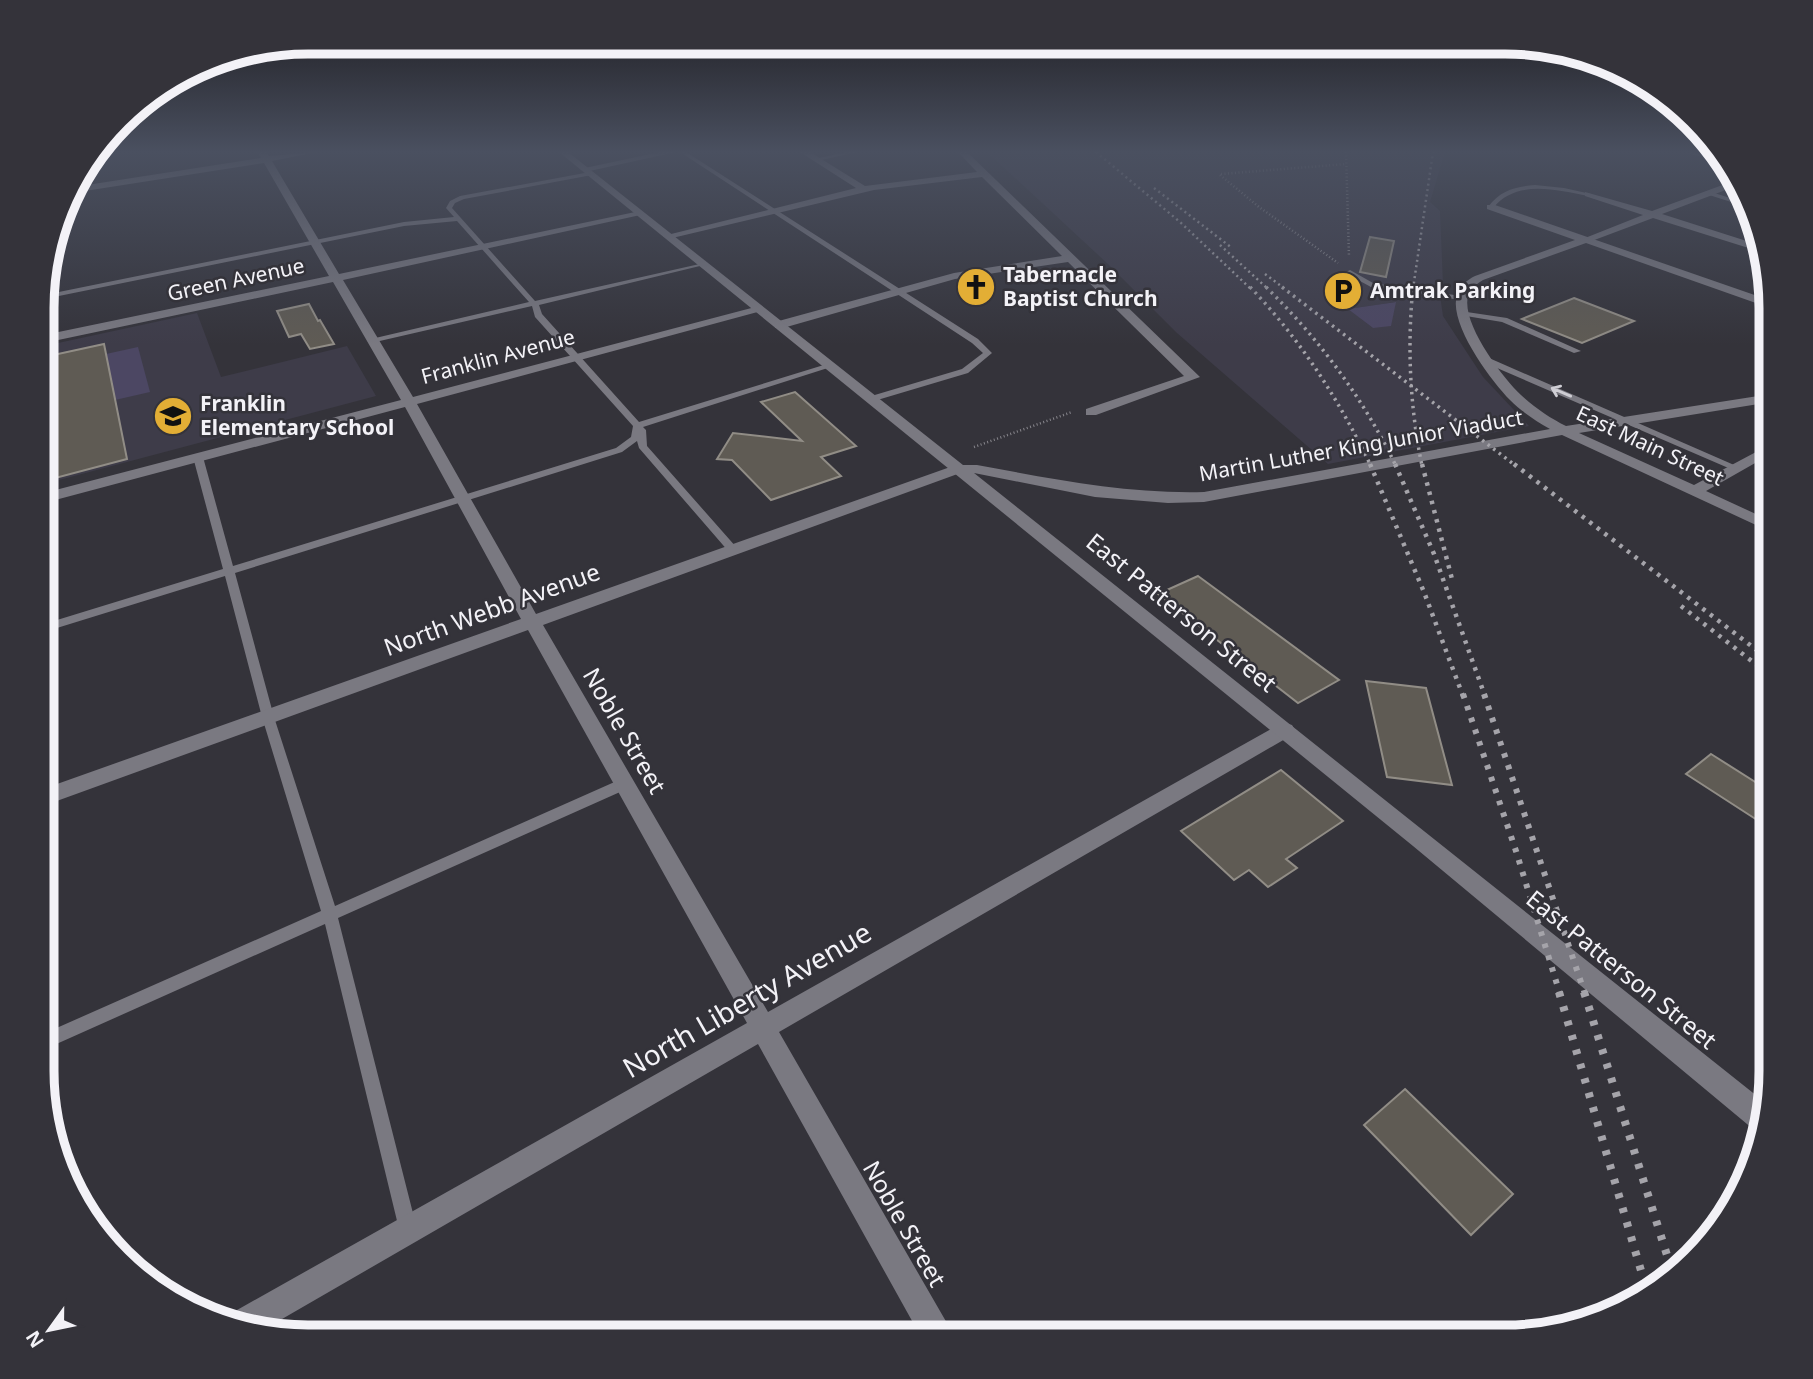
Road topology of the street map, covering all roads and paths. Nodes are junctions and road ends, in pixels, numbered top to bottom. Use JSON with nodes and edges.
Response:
{"nodes":[{"id":1,"x":300,"y":216,"type":"edge"},
{"id":2,"x":455,"y":216,"type":"edge"},
{"id":3,"x":629,"y":216,"type":"edge"},
{"id":4,"x":643,"y":216,"type":"edge"},
{"id":5,"x":753,"y":216,"type":"edge"},
{"id":6,"x":784,"y":216,"type":"edge"},
{"id":7,"x":1028,"y":216,"type":"edge"},
{"id":8,"x":1272,"y":216,"type":"edge"},
{"id":9,"x":1348,"y":216,"type":"edge"},
{"id":10,"x":1518,"y":216,"type":"edge"},
{"id":11,"x":1647,"y":216,"type":"edge"},
{"id":12,"x":1660,"y":216,"type":"edge"},
{"id":13,"x":457,"y":219,"type":"junction"},
{"id":14,"x":668,"y":236,"type":"junction"},
{"id":15,"x":1585,"y":240,"type":"junction"},
{"id":16,"x":316,"y":243,"type":"junction"},
{"id":17,"x":1751,"y":246,"type":"edge"},
{"id":18,"x":482,"y":248,"type":"junction"},
{"id":19,"x":1070,"y":258,"type":"junction"},
{"id":20,"x":702,"y":264,"type":"junction"},
{"id":21,"x":1350,"y":272,"type":"junction"},
{"id":22,"x":337,"y":278,"type":"junction"},
{"id":23,"x":897,"y":292,"type":"junction"},
{"id":24,"x":55,"y":295,"type":"edge"},
{"id":25,"x":1461,"y":298,"type":"junction"},
{"id":26,"x":1759,"y":300,"type":"edge"},
{"id":27,"x":536,"y":304,"type":"junction"},
{"id":28,"x":759,"y":310,"type":"junction"},
{"id":29,"x":1463,"y":313,"type":"junction"},
{"id":30,"x":779,"y":325,"type":"junction"},
{"id":31,"x":54,"y":337,"type":"edge"},
{"id":32,"x":374,"y":341,"type":"junction"},
{"id":33,"x":1577,"y":351,"type":"dead end"},
{"id":34,"x":577,"y":358,"type":"junction"},
{"id":35,"x":1486,"y":360,"type":"junction"},
{"id":36,"x":830,"y":366,"type":"junction"},
{"id":37,"x":871,"y":399,"type":"junction"},
{"id":38,"x":1759,"y":400,"type":"edge"},
{"id":39,"x":409,"y":402,"type":"junction"},
{"id":40,"x":1091,"y":412,"type":"joint"},
{"id":41,"x":639,"y":431,"type":"junction"},
{"id":42,"x":974,"y":447,"type":"dead end"},
{"id":43,"x":1759,"y":455,"type":"edge"},
{"id":44,"x":198,"y":457,"type":"junction"},
{"id":45,"x":958,"y":468,"type":"junction"},
{"id":46,"x":1736,"y":468,"type":"junction"},
{"id":47,"x":1695,"y":491,"type":"junction"},
{"id":48,"x":54,"y":495,"type":"edge"},
{"id":49,"x":463,"y":498,"type":"junction"},
{"id":50,"x":1759,"y":521,"type":"edge"},
{"id":51,"x":733,"y":550,"type":"junction"},
{"id":52,"x":229,"y":571,"type":"junction"},
{"id":53,"x":532,"y":622,"type":"junction"},
{"id":54,"x":54,"y":625,"type":"edge"},
{"id":55,"x":268,"y":717,"type":"junction"},
{"id":56,"x":1285,"y":730,"type":"junction"},
{"id":57,"x":624,"y":784,"type":"junction"},
{"id":58,"x":54,"y":794,"type":"edge"},
{"id":59,"x":330,"y":915,"type":"junction"},
{"id":60,"x":762,"y":1027,"type":"junction"},
{"id":61,"x":54,"y":1037,"type":"edge"},
{"id":62,"x":1755,"y":1113,"type":"edge"},
{"id":63,"x":408,"y":1229,"type":"junction"},
{"id":64,"x":253,"y":1318,"type":"edge"},
{"id":65,"x":932,"y":1325,"type":"edge"}],
"edges":[{"from":1,"to":16,"type":"street","name":"Noble Street"},
{"from":2,"to":13,"type":"lane"},
{"from":3,"to":18,"type":"street","name":"Green Avenue"},
{"from":4,"to":14,"type":"street","name":"East Patterson Street"},
{"from":5,"to":14,"type":"street"},
{"from":6,"to":23,"type":"lane"},
{"from":7,"to":19,"type":"street"},
{"from":8,"to":21,"type":"path"},
{"from":9,"to":21,"type":"path"},
{"from":10,"to":15,"type":"street"},
{"from":11,"to":15,"type":"street"},
{"from":12,"to":17,"type":"street"},
{"from":13,"to":16,"type":"lane"},
{"from":13,"to":18,"type":"lane"},
{"from":14,"to":20,"type":"street","name":"East Patterson Street"},
{"from":15,"to":25,"type":"street"},
{"from":15,"to":26,"type":"street"},
{"from":16,"to":22,"type":"street","name":"Noble Street"},
{"from":16,"to":24,"type":"lane"},
{"from":18,"to":22,"type":"street","name":"Green Avenue"},
{"from":18,"to":27,"type":"lane"},
{"from":19,"to":23,"type":"street"},
{"from":19,"to":40,"type":"street"},
{"from":20,"to":27,"type":"lane"},
{"from":20,"to":28,"type":"street","name":"East Patterson Street"},
{"from":21,"to":25,"type":"lane"},
{"from":22,"to":31,"type":"street","name":"Green Avenue"},
{"from":22,"to":32,"type":"street","name":"Noble Street"},
{"from":23,"to":30,"type":"street"},
{"from":23,"to":37,"type":"lane"},
{"from":25,"to":29,"type":"street","name":"East Main Street"},
{"from":27,"to":32,"type":"lane"},
{"from":27,"to":34,"type":"lane"},
{"from":28,"to":30,"type":"street","name":"East Patterson Street"},
{"from":28,"to":34,"type":"street","name":"Franklin Avenue"},
{"from":29,"to":33,"type":"lane"},
{"from":29,"to":35,"type":"street","name":"East Main Street"},
{"from":30,"to":36,"type":"street","name":"East Patterson Street"},
{"from":32,"to":39,"type":"street","name":"Noble Street"},
{"from":34,"to":39,"type":"street","name":"Franklin Avenue"},
{"from":34,"to":41,"type":"lane"},
{"from":46,"to":35,"type":"lane","one_way":true},
{"from":35,"to":47,"type":"street","name":"East Main Street"},
{"from":36,"to":37,"type":"street","name":"East Patterson Street"},
{"from":36,"to":41,"type":"lane"},
{"from":37,"to":45,"type":"street","name":"East Patterson Street"},
{"from":38,"to":45,"type":"street","name":"Martin Luther King Junior Viaduct"},
{"from":39,"to":44,"type":"street","name":"Franklin Avenue"},
{"from":39,"to":49,"type":"street","name":"Noble Street"},
{"from":40,"to":42,"type":"path"},
{"from":41,"to":49,"type":"lane"},
{"from":41,"to":51,"type":"lane"},
{"from":43,"to":46,"type":"street"},
{"from":44,"to":48,"type":"street","name":"Franklin Avenue"},
{"from":44,"to":52,"type":"lane"},
{"from":45,"to":51,"type":"street","name":"North Webb Avenue"},
{"from":45,"to":56,"type":"street","name":"East Patterson Street"},
{"from":46,"to":47,"type":"street"},
{"from":47,"to":50,"type":"street","name":"East Main Street"},
{"from":49,"to":52,"type":"lane"},
{"from":49,"to":53,"type":"street","name":"Noble Street"},
{"from":51,"to":53,"type":"street","name":"North Webb Avenue"},
{"from":52,"to":54,"type":"lane"},
{"from":52,"to":55,"type":"lane"},
{"from":53,"to":55,"type":"street","name":"North Webb Avenue"},
{"from":53,"to":57,"type":"street","name":"Noble Street"},
{"from":55,"to":58,"type":"street","name":"North Webb Avenue"},
{"from":55,"to":59,"type":"lane"},
{"from":56,"to":60,"type":"street","name":"North Liberty Avenue"},
{"from":56,"to":62,"type":"street","name":"East Patterson Street"},
{"from":57,"to":59,"type":"lane"},
{"from":57,"to":60,"type":"street","name":"Noble Street"},
{"from":59,"to":61,"type":"lane"},
{"from":59,"to":63,"type":"lane"},
{"from":60,"to":63,"type":"street","name":"North Liberty Avenue"},
{"from":60,"to":65,"type":"street","name":"Noble Street"},
{"from":63,"to":64,"type":"street","name":"North Liberty Avenue"}]}
